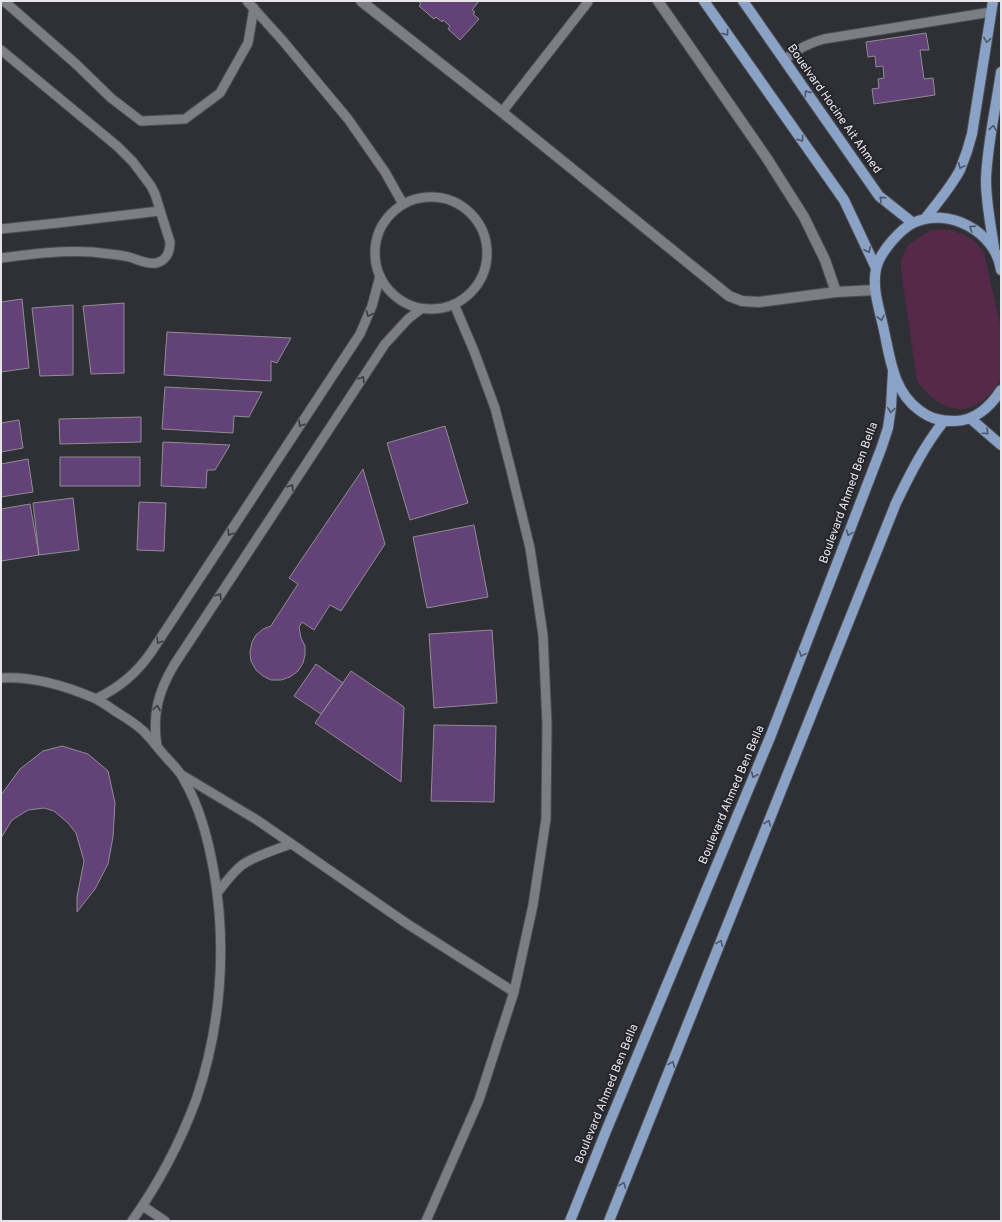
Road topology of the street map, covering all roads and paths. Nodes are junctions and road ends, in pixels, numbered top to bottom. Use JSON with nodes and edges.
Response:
{"nodes":[{"id":1,"x":4,"y":1,"type":"edge"},
{"id":2,"x":247,"y":1,"type":"edge"},
{"id":3,"x":361,"y":1,"type":"edge"},
{"id":4,"x":658,"y":1,"type":"edge"},
{"id":5,"x":704,"y":1,"type":"edge"},
{"id":6,"x":743,"y":1,"type":"edge"},
{"id":7,"x":993,"y":1,"type":"edge"},
{"id":8,"x":588,"y":2,"type":"dead end"},
{"id":9,"x":254,"y":8,"type":"junction"},
{"id":10,"x":991,"y":12,"type":"junction"},
{"id":11,"x":1,"y":50,"type":"edge"},
{"id":12,"x":784,"y":60,"type":"junction"},
{"id":13,"x":1001,"y":72,"type":"edge"},
{"id":14,"x":502,"y":112,"type":"junction"},
{"id":15,"x":403,"y":204,"type":"junction"},
{"id":16,"x":160,"y":211,"type":"junction"},
{"id":17,"x":925,"y":219,"type":"junction"},
{"id":18,"x":913,"y":223,"type":"junction"},
{"id":19,"x":1,"y":229,"type":"edge"},
{"id":20,"x":994,"y":250,"type":"junction"},
{"id":21,"x":1,"y":258,"type":"edge"},
{"id":22,"x":876,"y":268,"type":"junction"},
{"id":23,"x":1001,"y":270,"type":"edge"},
{"id":24,"x":380,"y":276,"type":"junction"},
{"id":25,"x":875,"y":290,"type":"junction"},
{"id":26,"x":836,"y":292,"type":"junction"},
{"id":27,"x":454,"y":304,"type":"junction"},
{"id":28,"x":421,"y":309,"type":"junction"},
{"id":29,"x":893,"y":371,"type":"junction"},
{"id":30,"x":1001,"y":390,"type":"edge"},
{"id":31,"x":971,"y":419,"type":"junction"},
{"id":32,"x":944,"y":421,"type":"junction"},
{"id":33,"x":1001,"y":445,"type":"edge"},
{"id":34,"x":1,"y":678,"type":"edge"},
{"id":35,"x":96,"y":699,"type":"junction"},
{"id":36,"x":157,"y":747,"type":"junction"},
{"id":37,"x":182,"y":776,"type":"junction"},
{"id":38,"x":291,"y":844,"type":"junction"},
{"id":39,"x":217,"y":893,"type":"junction"},
{"id":40,"x":514,"y":992,"type":"junction"},
{"id":41,"x":143,"y":1206,"type":"junction"},
{"id":42,"x":132,"y":1221,"type":"edge"},
{"id":43,"x":165,"y":1221,"type":"edge"},
{"id":44,"x":426,"y":1221,"type":"edge"},
{"id":45,"x":570,"y":1221,"type":"edge"},
{"id":46,"x":609,"y":1221,"type":"edge"}],
"edges":[{"from":1,"to":9,"type":"lane"},
{"from":2,"to":9,"type":"lane"},
{"from":3,"to":14,"type":"street"},
{"from":4,"to":26,"type":"street"},
{"from":5,"to":22,"type":"main road","one_way":true},
{"from":6,"to":12,"type":"main road","name":"Bouelvard Hocine Ait Ahmed"},
{"from":7,"to":10,"type":"main road"},
{"from":8,"to":14,"type":"lane"},
{"from":9,"to":15,"type":"lane"},
{"from":10,"to":12,"type":"lane"},
{"from":10,"to":17,"type":"main road","one_way":true},
{"from":11,"to":16,"type":"lane"},
{"from":18,"to":12,"type":"main road","name":"Bouelvard Hocine Ait Ahmed","one_way":true},
{"from":20,"to":13,"type":"main road","one_way":true},
{"from":14,"to":26,"type":"street"},
{"from":15,"to":24,"type":"lane"},
{"from":15,"to":27,"type":"lane"},
{"from":16,"to":19,"type":"lane"},
{"from":16,"to":21,"type":"lane"},
{"from":17,"to":18,"type":"main road"},
{"from":20,"to":17,"type":"main road","one_way":true},
{"from":18,"to":22,"type":"main road"},
{"from":20,"to":23,"type":"main road"},
{"from":22,"to":25,"type":"main road"},
{"from":24,"to":28,"type":"lane"},
{"from":24,"to":35,"type":"lane","one_way":true},
{"from":25,"to":26,"type":"street"},
{"from":25,"to":29,"type":"main road","one_way":true},
{"from":27,"to":28,"type":"lane"},
{"from":27,"to":40,"type":"lane"},
{"from":36,"to":28,"type":"lane","one_way":true},
{"from":29,"to":32,"type":"main road"},
{"from":29,"to":45,"type":"main road","name":"Boulevard Ahmed Ben Bella","one_way":true},
{"from":30,"to":31,"type":"main road"},
{"from":31,"to":32,"type":"main road"},
{"from":31,"to":33,"type":"main road","one_way":true},
{"from":46,"to":32,"type":"main road","one_way":true},
{"from":34,"to":35,"type":"lane"},
{"from":35,"to":36,"type":"lane"},
{"from":36,"to":37,"type":"lane"},
{"from":37,"to":38,"type":"lane"},
{"from":37,"to":39,"type":"lane"},
{"from":38,"to":39,"type":"lane"},
{"from":38,"to":40,"type":"lane"},
{"from":39,"to":41,"type":"lane"},
{"from":40,"to":44,"type":"lane"},
{"from":41,"to":42,"type":"lane"},
{"from":41,"to":43,"type":"lane"}]}
